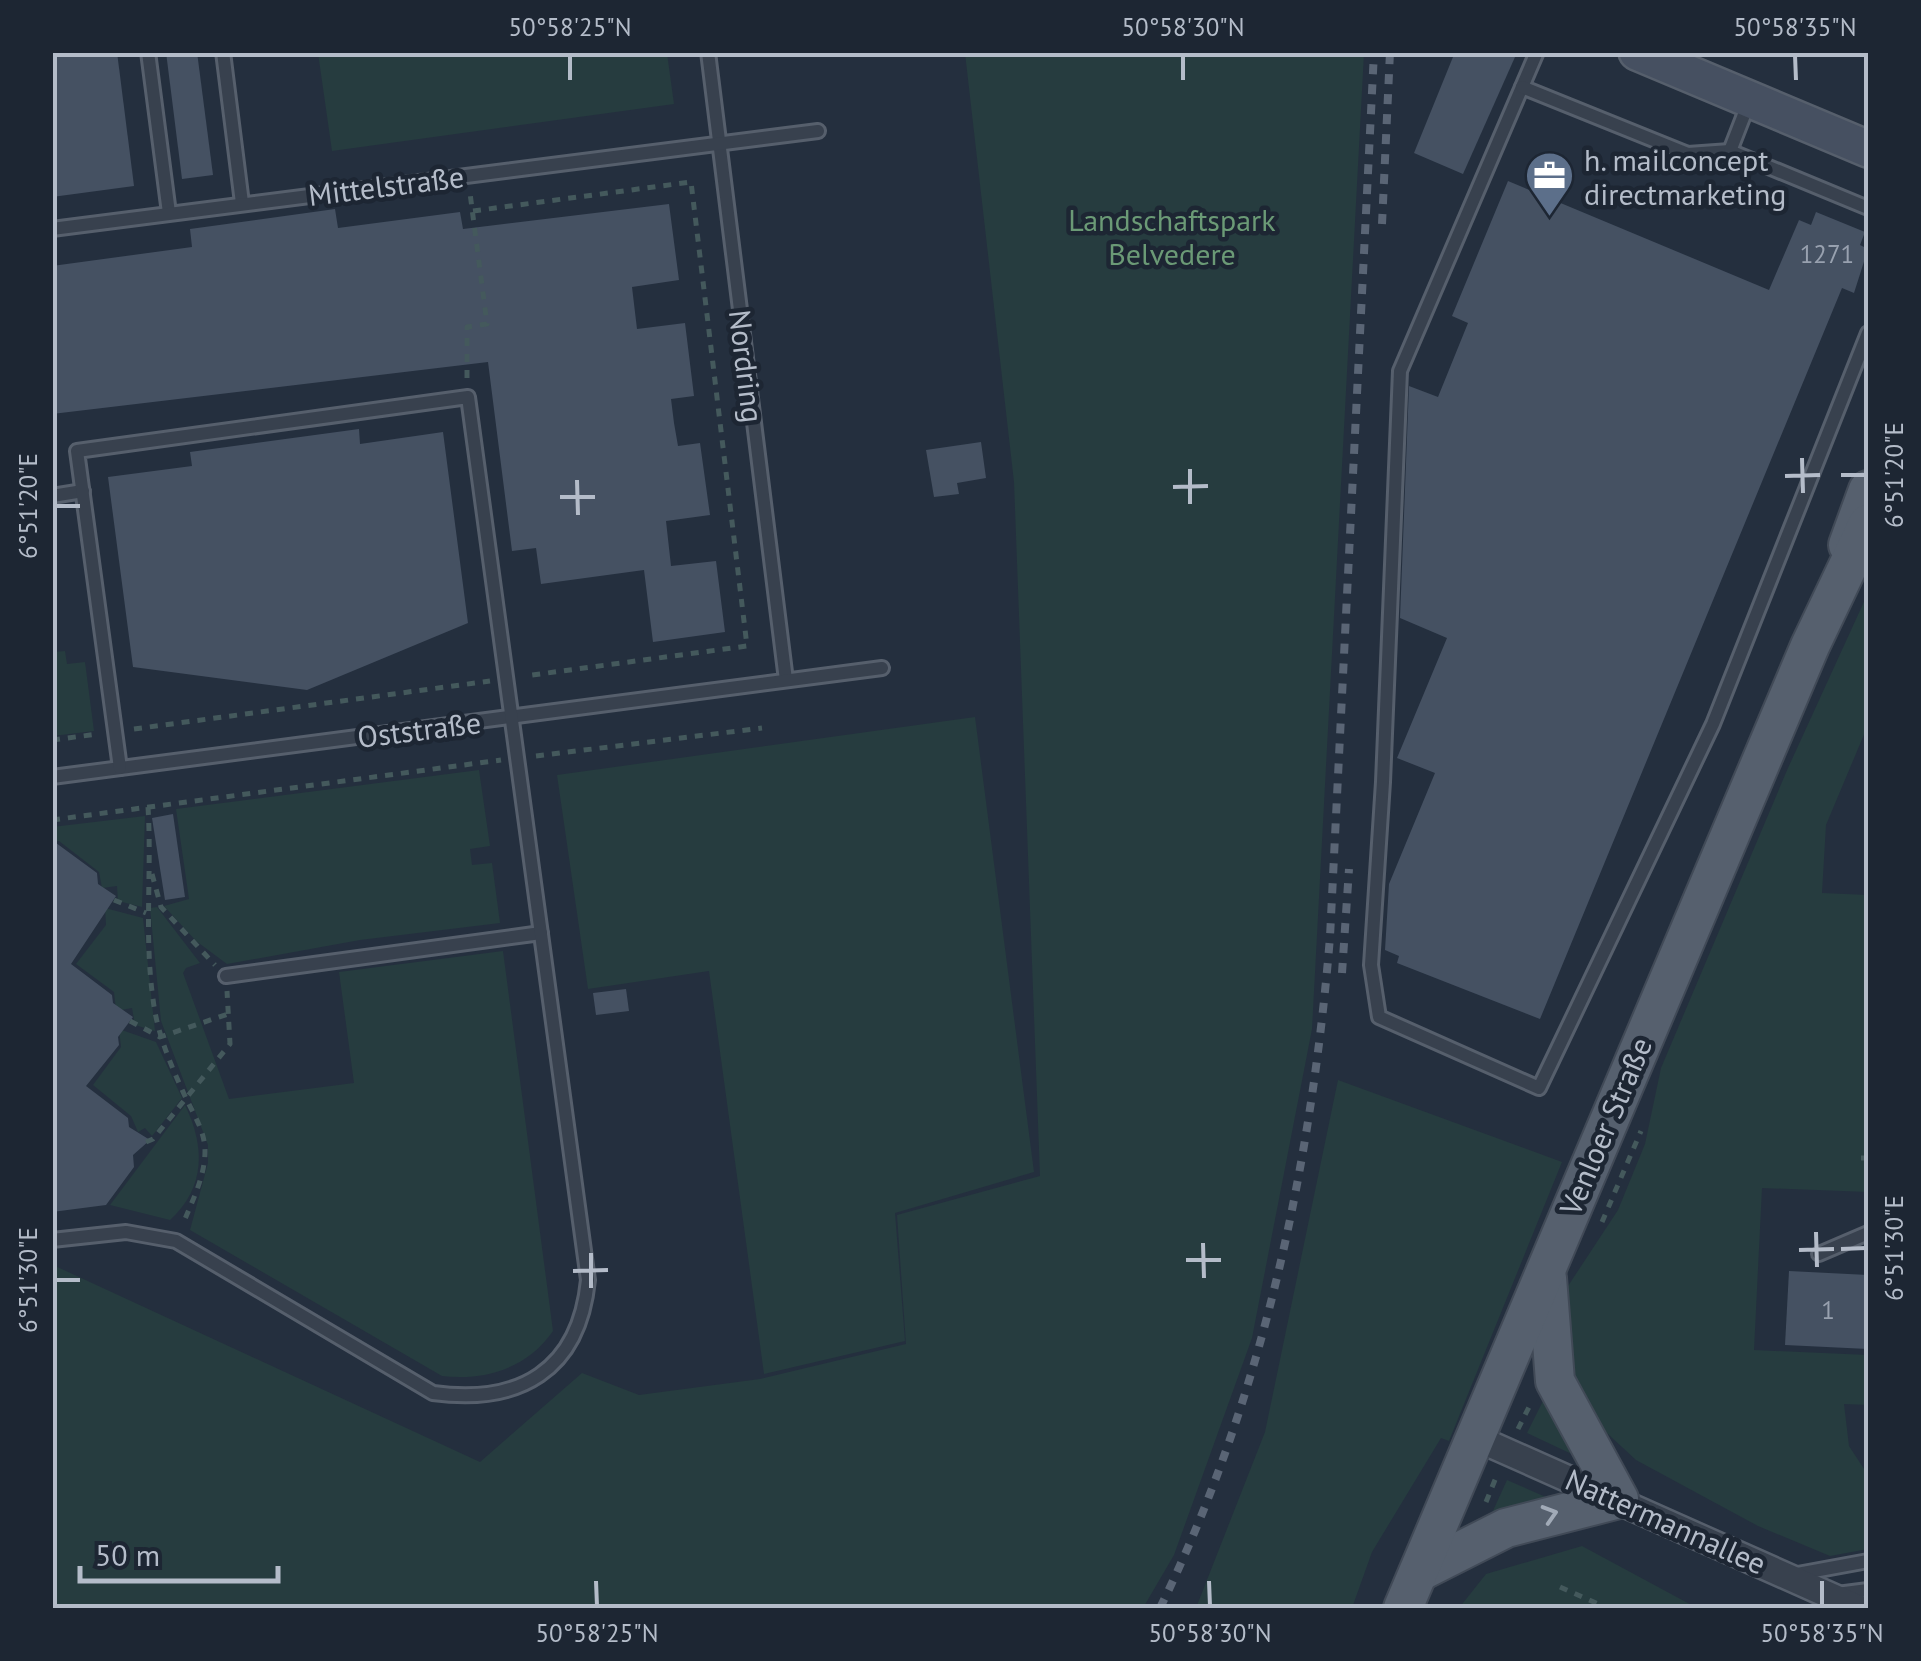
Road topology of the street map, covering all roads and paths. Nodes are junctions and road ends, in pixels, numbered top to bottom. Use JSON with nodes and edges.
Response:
{"nodes":[{"id":1,"x":148,"y":52,"type":"edge"},
{"id":2,"x":223,"y":52,"type":"edge"},
{"id":3,"x":708,"y":52,"type":"edge"},
{"id":4,"x":1537,"y":52,"type":"edge"},
{"id":5,"x":1638,"y":52,"type":"edge"},
{"id":6,"x":1522,"y":88,"type":"junction"},
{"id":7,"x":1750,"y":99,"type":"junction"},
{"id":8,"x":818,"y":131,"type":"dead end"},
{"id":9,"x":720,"y":144,"type":"junction"},
{"id":10,"x":1868,"y":150,"type":"edge"},
{"id":11,"x":1730,"y":152,"type":"junction"},
{"id":12,"x":468,"y":175,"type":"junction"},
{"id":13,"x":242,"y":203,"type":"junction"},
{"id":14,"x":1868,"y":208,"type":"edge"},
{"id":15,"x":473,"y":211,"type":"junction"},
{"id":16,"x":169,"y":213,"type":"junction"},
{"id":17,"x":52,"y":230,"type":"edge"},
{"id":18,"x":1868,"y":333,"type":"edge"},
{"id":19,"x":468,"y":397,"type":"junction"},
{"id":20,"x":1868,"y":490,"type":"edge"},
{"id":21,"x":83,"y":492,"type":"junction"},
{"id":22,"x":52,"y":496,"type":"edge"},
{"id":23,"x":1868,"y":524,"type":"edge"},
{"id":24,"x":1810,"y":646,"type":"junction"},
{"id":25,"x":882,"y":668,"type":"dead end"},
{"id":26,"x":508,"y":679,"type":"junction"},
{"id":27,"x":786,"y":680,"type":"junction"},
{"id":28,"x":513,"y":716,"type":"junction"},
{"id":29,"x":762,"y":728,"type":"dead end"},
{"id":30,"x":115,"y":732,"type":"junction"},
{"id":31,"x":52,"y":740,"type":"edge"},
{"id":32,"x":517,"y":758,"type":"junction"},
{"id":33,"x":120,"y":768,"type":"junction"},
{"id":34,"x":52,"y":777,"type":"edge"},
{"id":35,"x":148,"y":807,"type":"junction"},
{"id":36,"x":52,"y":820,"type":"edge"},
{"id":37,"x":152,"y":871,"type":"junction"},
{"id":38,"x":114,"y":900,"type":"dead end"},
{"id":39,"x":146,"y":913,"type":"junction"},
{"id":40,"x":541,"y":933,"type":"junction"},
{"id":41,"x":226,"y":976,"type":"junction"},
{"id":42,"x":228,"y":1014,"type":"junction"},
{"id":43,"x":130,"y":1021,"type":"dead end"},
{"id":44,"x":160,"y":1037,"type":"junction"},
{"id":45,"x":186,"y":1098,"type":"junction"},
{"id":46,"x":146,"y":1142,"type":"dead end"},
{"id":47,"x":1868,"y":1233,"type":"edge"},
{"id":48,"x":52,"y":1240,"type":"edge"},
{"id":49,"x":176,"y":1242,"type":"junction"},
{"id":50,"x":1819,"y":1254,"type":"dead end"},
{"id":51,"x":1547,"y":1265,"type":"junction"},
{"id":52,"x":1555,"y":1382,"type":"junction"},
{"id":53,"x":1490,"y":1443,"type":"junction"},
{"id":54,"x":1620,"y":1499,"type":"junction"},
{"id":55,"x":1868,"y":1561,"type":"edge"},
{"id":56,"x":1420,"y":1572,"type":"junction"},
{"id":57,"x":1789,"y":1576,"type":"junction"},
{"id":58,"x":1560,"y":1588,"type":"dead end"},
{"id":59,"x":1868,"y":1590,"type":"edge"},
{"id":60,"x":1829,"y":1594,"type":"junction"},
{"id":61,"x":1402,"y":1608,"type":"edge"},
{"id":62,"x":1607,"y":1608,"type":"edge"},
{"id":63,"x":1858,"y":1608,"type":"edge"}],
"edges":[{"from":1,"to":16,"type":"lane"},
{"from":2,"to":13,"type":"lane"},
{"from":3,"to":9,"type":"lane","name":"Nordring"},
{"from":4,"to":6,"type":"lane"},
{"from":5,"to":7,"type":"street"},
{"from":6,"to":11,"type":"lane"},
{"from":6,"to":18,"type":"lane"},
{"from":7,"to":10,"type":"street"},
{"from":7,"to":11,"type":"lane"},
{"from":8,"to":9,"type":"lane","name":"Mittelstraße"},
{"from":9,"to":12,"type":"lane","name":"Mittelstraße"},
{"from":9,"to":27,"type":"lane","name":"Nordring"},
{"from":11,"to":14,"type":"lane"},
{"from":12,"to":13,"type":"lane","name":"Mittelstraße"},
{"from":12,"to":15,"type":"path"},
{"from":13,"to":16,"type":"lane","name":"Mittelstraße"},
{"from":15,"to":19,"type":"path"},
{"from":15,"to":26,"type":"path"},
{"from":16,"to":17,"type":"lane","name":"Mittelstraße"},
{"from":19,"to":21,"type":"lane"},
{"from":19,"to":26,"type":"lane"},
{"from":20,"to":24,"type":"main road","name":"Venloer Straße"},
{"from":21,"to":22,"type":"lane"},
{"from":21,"to":30,"type":"lane"},
{"from":23,"to":24,"type":"main road","name":"Venloer Straße"},
{"from":24,"to":51,"type":"main road","name":"Venloer Straße"},
{"from":25,"to":27,"type":"lane","name":"Oststraße"},
{"from":26,"to":28,"type":"lane"},
{"from":26,"to":30,"type":"path"},
{"from":27,"to":28,"type":"lane","name":"Oststraße"},
{"from":28,"to":32,"type":"lane"},
{"from":28,"to":33,"type":"lane","name":"Oststraße"},
{"from":29,"to":32,"type":"path"},
{"from":30,"to":31,"type":"path"},
{"from":30,"to":33,"type":"lane"},
{"from":32,"to":35,"type":"path"},
{"from":32,"to":40,"type":"lane"},
{"from":33,"to":34,"type":"lane","name":"Oststraße"},
{"from":35,"to":36,"type":"path"},
{"from":35,"to":37,"type":"path"},
{"from":37,"to":39,"type":"path"},
{"from":37,"to":41,"type":"path"},
{"from":38,"to":39,"type":"path"},
{"from":39,"to":44,"type":"path"},
{"from":40,"to":41,"type":"lane"},
{"from":40,"to":49,"type":"lane"},
{"from":41,"to":42,"type":"path"},
{"from":42,"to":44,"type":"path"},
{"from":42,"to":45,"type":"path"},
{"from":43,"to":44,"type":"path"},
{"from":44,"to":45,"type":"path"},
{"from":45,"to":46,"type":"path"},
{"from":45,"to":49,"type":"path"},
{"from":47,"to":50,"type":"lane"},
{"from":48,"to":49,"type":"lane"},
{"from":51,"to":52,"type":"main road"},
{"from":51,"to":53,"type":"main road","name":"Venloer Straße"},
{"from":52,"to":53,"type":"path"},
{"from":52,"to":54,"type":"main road"},
{"from":53,"to":54,"type":"street","name":"Nattermannallee"},
{"from":53,"to":56,"type":"main road","name":"Venloer Straße"},
{"from":56,"to":54,"type":"main road","one_way":true},
{"from":54,"to":57,"type":"street","name":"Nattermannallee"},
{"from":55,"to":57,"type":"lane"},
{"from":56,"to":61,"type":"main road","name":"Venloer Straße"},
{"from":57,"to":60,"type":"street","name":"Nattermannallee"},
{"from":58,"to":62,"type":"path"},
{"from":59,"to":60,"type":"lane"},
{"from":60,"to":63,"type":"street","name":"Nattermannallee"}]}
